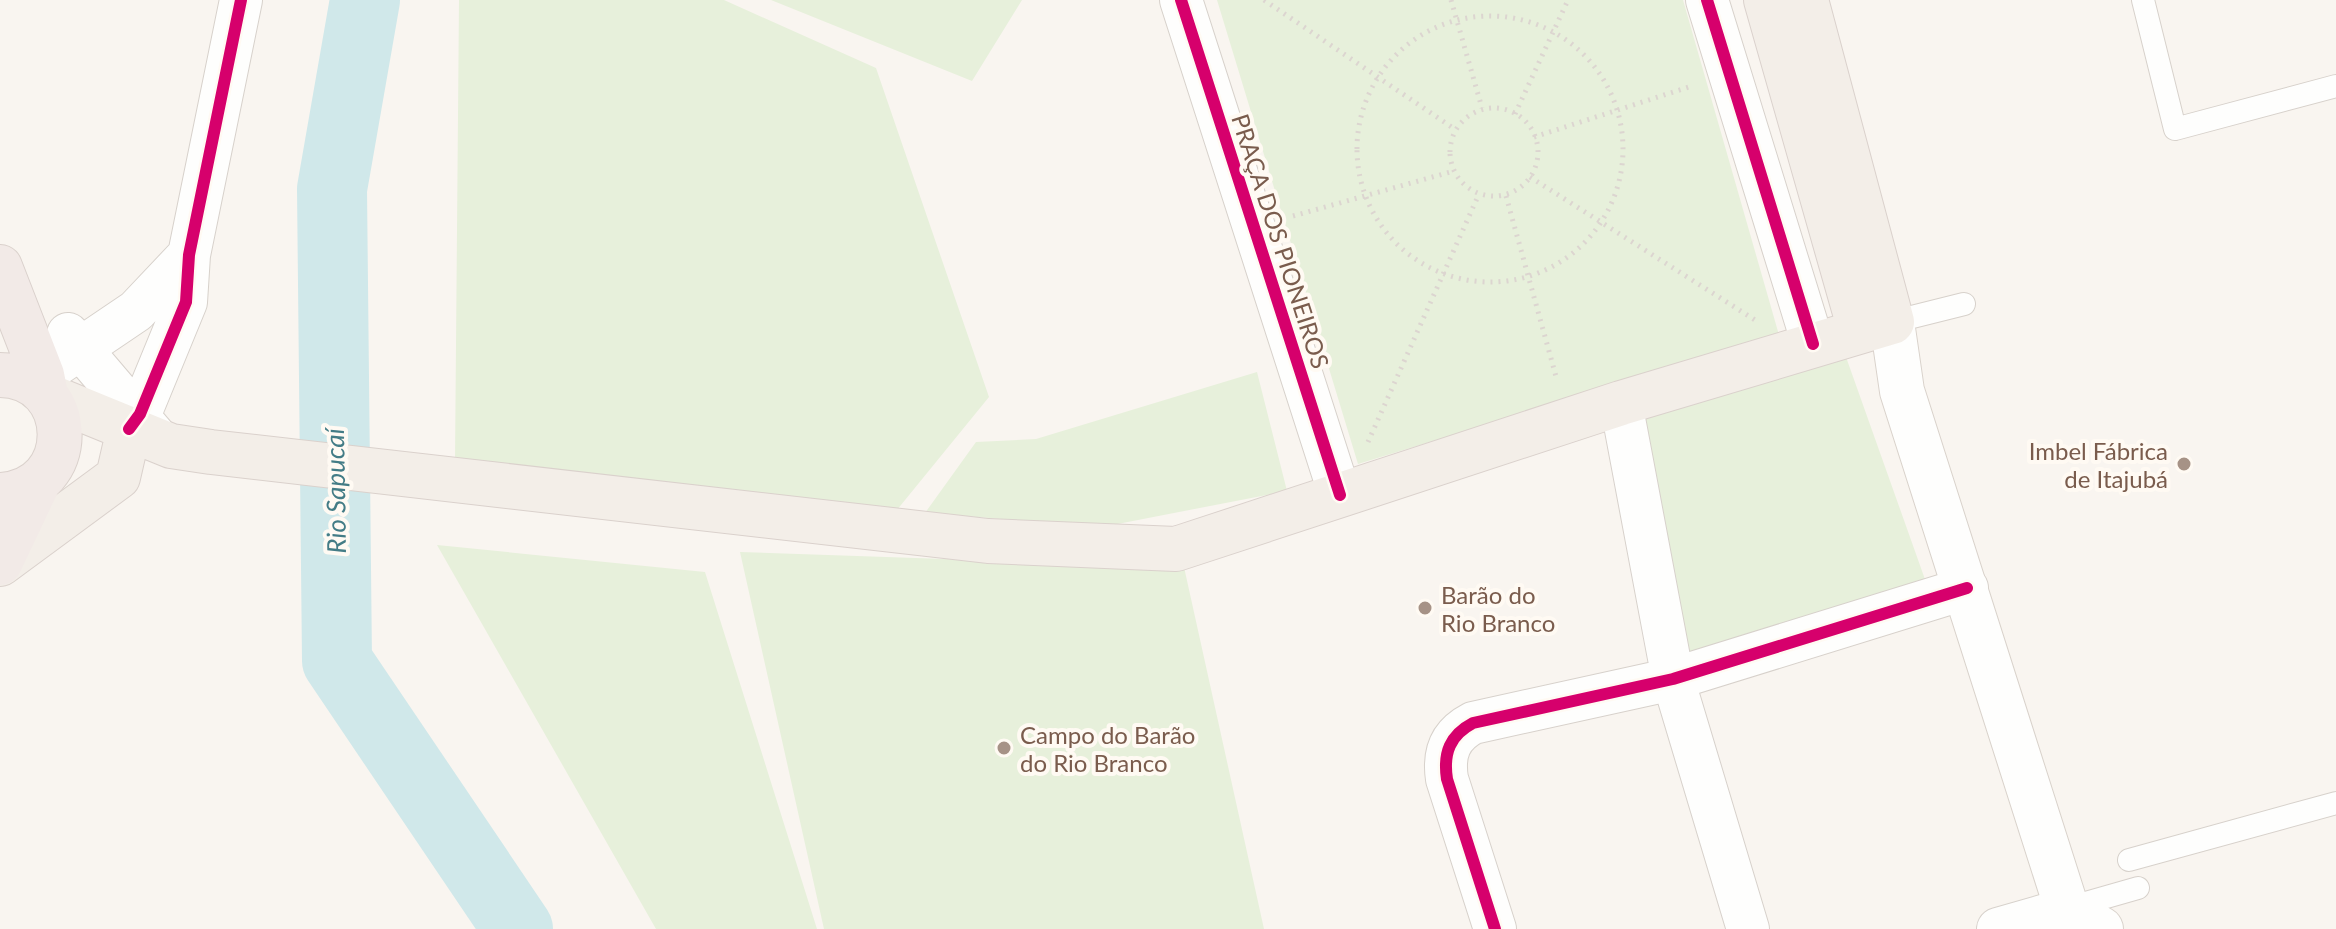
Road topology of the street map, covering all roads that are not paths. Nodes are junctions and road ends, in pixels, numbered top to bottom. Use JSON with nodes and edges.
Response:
{"nodes":[{"id":1,"x":241,"y":0,"type":"edge"},
{"id":2,"x":1181,"y":0,"type":"edge"},
{"id":3,"x":1707,"y":0,"type":"edge"},
{"id":4,"x":1766,"y":0,"type":"edge"},
{"id":5,"x":1806,"y":0,"type":"edge"},
{"id":6,"x":2143,"y":0,"type":"edge"},
{"id":7,"x":2336,"y":86,"type":"edge"},
{"id":8,"x":189,"y":255,"type":"junction"},
{"id":9,"x":0,"y":267,"type":"edge"},
{"id":10,"x":1964,"y":304,"type":"dead end"},
{"id":11,"x":1876,"y":326,"type":"junction"},
{"id":12,"x":1813,"y":344,"type":"junction"},
{"id":13,"x":50,"y":360,"type":"edge"},
{"id":14,"x":1621,"y":403,"type":"junction"},
{"id":15,"x":161,"y":436,"type":"junction"},
{"id":16,"x":118,"y":477,"type":"junction"},
{"id":17,"x":27,"y":485,"type":"edge"},
{"id":18,"x":1340,"y":495,"type":"junction"},
{"id":19,"x":0,"y":563,"type":"edge"},
{"id":20,"x":1967,"y":588,"type":"junction"},
{"id":21,"x":1673,"y":679,"type":"junction"},
{"id":22,"x":2336,"y":803,"type":"edge"},
{"id":23,"x":2129,"y":860,"type":"dead end"},
{"id":24,"x":2138,"y":888,"type":"dead end"},
{"id":25,"x":2080,"y":922,"type":"edge"},
{"id":26,"x":1495,"y":929,"type":"edge"},
{"id":27,"x":1748,"y":929,"type":"edge"},
{"id":28,"x":1998,"y":929,"type":"edge"}],
"edges":[{"from":1,"to":8,"type":"street"},
{"from":2,"to":18,"type":"street","name":"PRAÇA DOS PIONEIROS"},
{"from":3,"to":12,"type":"street"},
{"from":4,"to":11,"type":"main road"},
{"from":5,"to":11,"type":"main road"},
{"from":6,"to":7,"type":"lane"},
{"from":8,"to":13,"type":"street"},
{"from":8,"to":15,"type":"street"},
{"from":9,"to":13,"type":"highway"},
{"from":10,"to":11,"type":"lane"},
{"from":11,"to":12,"type":"main road"},
{"from":11,"to":20,"type":"street"},
{"from":12,"to":14,"type":"main road"},
{"from":13,"to":15,"type":"main road"},
{"from":13,"to":17,"type":"highway"},
{"from":14,"to":18,"type":"main road"},
{"from":14,"to":21,"type":"street"},
{"from":15,"to":16,"type":"main road"},
{"from":15,"to":18,"type":"main road"},
{"from":16,"to":17,"type":"main road"},
{"from":16,"to":19,"type":"main road"},
{"from":17,"to":19,"type":"highway"},
{"from":20,"to":21,"type":"street"},
{"from":20,"to":25,"type":"street"},
{"from":21,"to":26,"type":"street"},
{"from":21,"to":27,"type":"street"},
{"from":22,"to":23,"type":"lane"},
{"from":24,"to":25,"type":"lane"},
{"from":25,"to":28,"type":"street"}]}
